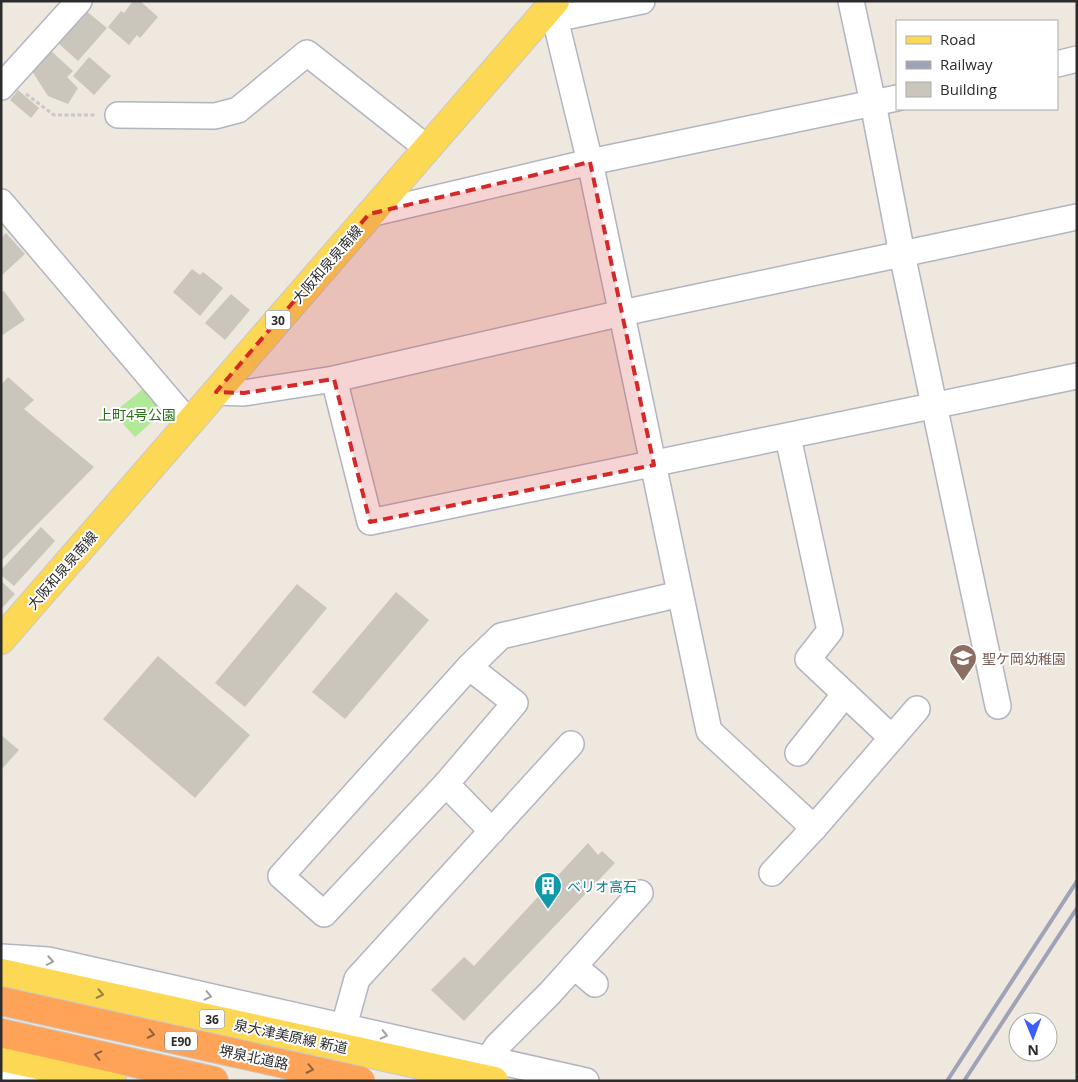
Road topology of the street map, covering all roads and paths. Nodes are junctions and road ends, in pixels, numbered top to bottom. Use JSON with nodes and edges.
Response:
{"nodes":[{"id":1,"x":79,"y":1,"type":"edge"},
{"id":2,"x":642,"y":1,"type":"edge"},
{"id":3,"x":851,"y":1,"type":"edge"},
{"id":4,"x":554,"y":4,"type":"edge"},
{"id":5,"x":1077,"y":59,"type":"edge"},
{"id":6,"x":1058,"y":64,"type":"edge"},
{"id":7,"x":5,"y":84,"type":"edge"},
{"id":8,"x":885,"y":100,"type":"edge"},
{"id":9,"x":118,"y":115,"type":"joint"},
{"id":10,"x":427,"y":148,"type":"junction"},
{"id":11,"x":590,"y":162,"type":"junction"},
{"id":12,"x":1,"y":202,"type":"edge"},
{"id":13,"x":370,"y":214,"type":"junction"},
{"id":14,"x":1077,"y":217,"type":"edge"},
{"id":15,"x":902,"y":254,"type":"junction"},
{"id":16,"x":622,"y":313,"type":"junction"},
{"id":17,"x":1077,"y":376,"type":"edge"},
{"id":18,"x":334,"y":379,"type":"junction"},
{"id":19,"x":216,"y":392,"type":"junction"},
{"id":20,"x":934,"y":407,"type":"junction"},
{"id":21,"x":189,"y":423,"type":"junction"},
{"id":22,"x":788,"y":437,"type":"junction"},
{"id":23,"x":654,"y":464,"type":"junction"},
{"id":24,"x":680,"y":594,"type":"junction"},
{"id":25,"x":1,"y":640,"type":"edge"},
{"id":26,"x":469,"y":667,"type":"junction"},
{"id":27,"x":845,"y":694,"type":"junction"},
{"id":28,"x":998,"y":706,"type":"dead end"},
{"id":29,"x":917,"y":709,"type":"dead end"},
{"id":30,"x":892,"y":738,"type":"junction"},
{"id":31,"x":571,"y":744,"type":"dead end"},
{"id":32,"x":798,"y":753,"type":"dead end"},
{"id":33,"x":446,"y":784,"type":"junction"},
{"id":34,"x":814,"y":828,"type":"junction"},
{"id":35,"x":492,"y":831,"type":"junction"},
{"id":36,"x":772,"y":873,"type":"dead end"},
{"id":37,"x":640,"y":893,"type":"dead end"},
{"id":38,"x":1,"y":957,"type":"edge"},
{"id":39,"x":574,"y":966,"type":"junction"},
{"id":40,"x":1,"y":973,"type":"edge"},
{"id":41,"x":595,"y":984,"type":"dead end"},
{"id":42,"x":1,"y":1001,"type":"edge"},
{"id":43,"x":344,"y":1026,"type":"junction"},
{"id":44,"x":1,"y":1033,"type":"edge"},
{"id":45,"x":1,"y":1057,"type":"edge"},
{"id":46,"x":491,"y":1070,"type":"edge"},
{"id":47,"x":1,"y":1073,"type":"edge"},
{"id":48,"x":26,"y":1081,"type":"edge"},
{"id":49,"x":112,"y":1081,"type":"edge"},
{"id":50,"x":214,"y":1081,"type":"edge"},
{"id":51,"x":361,"y":1081,"type":"edge"},
{"id":52,"x":586,"y":1081,"type":"edge"}],
"edges":[{"from":1,"to":7,"type":"street"},
{"from":2,"to":4,"type":"street"},
{"from":3,"to":8,"type":"street"},
{"from":4,"to":10,"type":"main road","name":"大阪和泉泉南線","number":"30"},
{"from":4,"to":11,"type":"street"},
{"from":5,"to":6,"type":"street"},
{"from":7,"to":9,"type":"path"},
{"from":8,"to":11,"type":"street"},
{"from":8,"to":15,"type":"street"},
{"from":9,"to":10,"type":"street"},
{"from":10,"to":13,"type":"main road","name":"大阪和泉泉南線","number":"30"},
{"from":11,"to":13,"type":"street"},
{"from":11,"to":16,"type":"street"},
{"from":12,"to":21,"type":"street"},
{"from":13,"to":19,"type":"main road","name":"大阪和泉泉南線","number":"30"},
{"from":14,"to":15,"type":"street"},
{"from":15,"to":16,"type":"street"},
{"from":15,"to":20,"type":"street"},
{"from":16,"to":18,"type":"street"},
{"from":16,"to":23,"type":"street"},
{"from":17,"to":20,"type":"street"},
{"from":18,"to":19,"type":"street"},
{"from":18,"to":23,"type":"street"},
{"from":19,"to":21,"type":"main road","name":"大阪和泉泉南線","number":"30"},
{"from":20,"to":22,"type":"street"},
{"from":20,"to":28,"type":"street"},
{"from":21,"to":25,"type":"main road","name":"大阪和泉泉南線","number":"30"},
{"from":22,"to":23,"type":"street"},
{"from":22,"to":27,"type":"street"},
{"from":23,"to":24,"type":"street"},
{"from":24,"to":26,"type":"street"},
{"from":24,"to":34,"type":"street"},
{"from":26,"to":33,"type":"street"},
{"from":26,"to":33,"type":"street"},
{"from":27,"to":30,"type":"street"},
{"from":27,"to":32,"type":"street"},
{"from":29,"to":30,"type":"street"},
{"from":30,"to":34,"type":"street"},
{"from":31,"to":35,"type":"street"},
{"from":33,"to":35,"type":"street"},
{"from":34,"to":36,"type":"street"},
{"from":35,"to":43,"type":"street"},
{"from":37,"to":39,"type":"street"},
{"from":38,"to":43,"type":"street","one_way":true},
{"from":39,"to":41,"type":"street"},
{"from":39,"to":46,"type":"street"},
{"from":40,"to":46,"type":"main road","name":"泉大津美原線 新道","number":"36","one_way":true},
{"from":42,"to":51,"type":"highway","name":"堺泉北道路","number":"E90","one_way":true,"bridge":true},
{"from":43,"to":46,"type":"street","one_way":true},
{"from":50,"to":44,"type":"highway","number":"E90","one_way":true},
{"from":45,"to":49,"type":"main road"},
{"from":46,"to":52,"type":"street"},
{"from":47,"to":48,"type":"street"}]}
